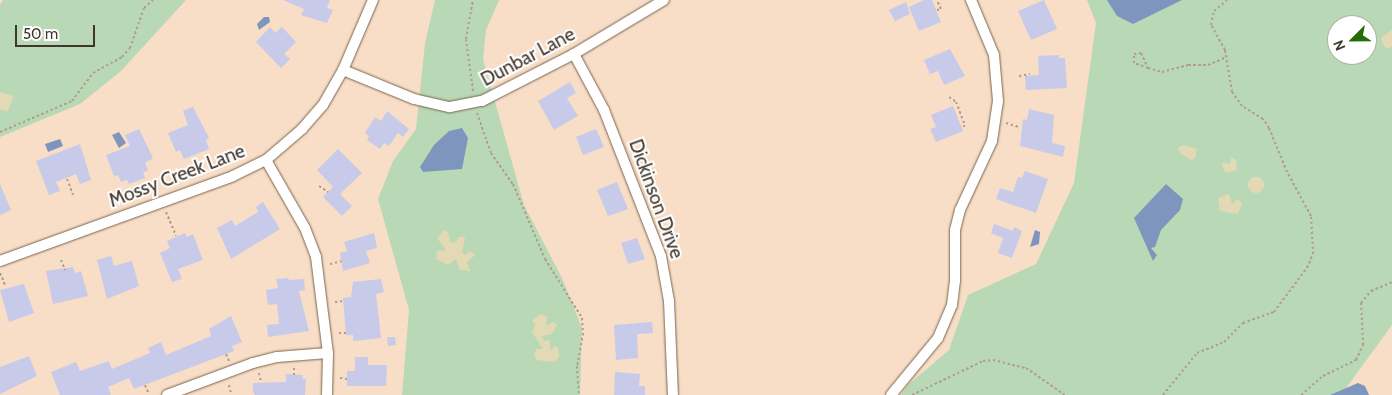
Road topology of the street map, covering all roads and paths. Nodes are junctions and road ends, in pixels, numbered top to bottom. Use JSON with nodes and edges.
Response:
{"nodes":[{"id":1,"x":153,"y":0,"type":"edge"},
{"id":2,"x":373,"y":0,"type":"edge"},
{"id":3,"x":473,"y":0,"type":"edge"},
{"id":4,"x":664,"y":0,"type":"edge"},
{"id":5,"x":938,"y":0,"type":"edge"},
{"id":6,"x":970,"y":0,"type":"edge"},
{"id":7,"x":1227,"y":0,"type":"edge"},
{"id":8,"x":937,"y":10,"type":"dead end"},
{"id":9,"x":574,"y":54,"type":"junction"},
{"id":10,"x":1227,"y":57,"type":"junction"},
{"id":11,"x":1148,"y":68,"type":"junction"},
{"id":12,"x":343,"y":70,"type":"junction"},
{"id":13,"x":1030,"y":74,"type":"dead end"},
{"id":14,"x":1019,"y":76,"type":"dead end"},
{"id":15,"x":949,"y":97,"type":"dead end"},
{"id":16,"x":475,"y":102,"type":"junction"},
{"id":17,"x":1006,"y":124,"type":"dead end"},
{"id":18,"x":963,"y":127,"type":"dead end"},
{"id":19,"x":1019,"y":127,"type":"dead end"},
{"id":20,"x":0,"y":132,"type":"edge"},
{"id":21,"x":266,"y":160,"type":"junction"},
{"id":22,"x":67,"y":179,"type":"dead end"},
{"id":23,"x":319,"y":186,"type":"dead end"},
{"id":24,"x":328,"y":192,"type":"dead end"},
{"id":25,"x":73,"y":195,"type":"dead end"},
{"id":26,"x":166,"y":212,"type":"dead end"},
{"id":27,"x":176,"y":236,"type":"dead end"},
{"id":28,"x":61,"y":260,"type":"dead end"},
{"id":29,"x":0,"y":261,"type":"edge"},
{"id":30,"x":342,"y":261,"type":"dead end"},
{"id":31,"x":330,"y":264,"type":"dead end"},
{"id":32,"x":64,"y":270,"type":"dead end"},
{"id":33,"x":0,"y":273,"type":"edge"},
{"id":34,"x":1392,"y":282,"type":"edge"},
{"id":35,"x":4,"y":285,"type":"dead end"},
{"id":36,"x":343,"y":301,"type":"dead end"},
{"id":37,"x":335,"y":302,"type":"dead end"},
{"id":38,"x":339,"y":333,"type":"dead end"},
{"id":39,"x":346,"y":333,"type":"dead end"},
{"id":40,"x":328,"y":353,"type":"junction"},
{"id":41,"x":226,"y":354,"type":"dead end"},
{"id":42,"x":229,"y":362,"type":"dead end"},
{"id":43,"x":294,"y":366,"type":"dead end"},
{"id":44,"x":260,"y":373,"type":"dead end"},
{"id":45,"x":294,"y":375,"type":"dead end"},
{"id":46,"x":340,"y":378,"type":"dead end"},
{"id":47,"x":348,"y":379,"type":"dead end"},
{"id":48,"x":261,"y":382,"type":"dead end"},
{"id":49,"x":145,"y":385,"type":"dead end"},
{"id":50,"x":228,"y":385,"type":"dead end"},
{"id":51,"x":148,"y":392,"type":"dead end"},
{"id":52,"x":232,"y":393,"type":"dead end"},
{"id":53,"x":167,"y":395,"type":"edge"},
{"id":54,"x":327,"y":395,"type":"edge"},
{"id":55,"x":579,"y":395,"type":"edge"},
{"id":56,"x":673,"y":395,"type":"edge"},
{"id":57,"x":891,"y":395,"type":"edge"},
{"id":58,"x":912,"y":395,"type":"edge"},
{"id":59,"x":1065,"y":395,"type":"edge"},
{"id":60,"x":1163,"y":395,"type":"edge"},
{"id":61,"x":1301,"y":395,"type":"edge"}],
"edges":[{"from":1,"to":20,"type":"path"},
{"from":2,"to":12,"type":"street","name":"Mossy Creek Lane"},
{"from":3,"to":16,"type":"path"},
{"from":4,"to":9,"type":"street","name":"Dunbar Lane"},
{"from":5,"to":8,"type":"path"},
{"from":6,"to":57,"type":"street"},
{"from":7,"to":10,"type":"path"},
{"from":9,"to":16,"type":"street","name":"Dunbar Lane"},
{"from":9,"to":56,"type":"street","name":"Dickinson Drive"},
{"from":10,"to":11,"type":"path"},
{"from":10,"to":60,"type":"path"},
{"from":11,"to":11,"type":"path"},
{"from":12,"to":16,"type":"street","name":"Dunbar Lane"},
{"from":12,"to":21,"type":"street","name":"Mossy Creek Lane"},
{"from":13,"to":14,"type":"path"},
{"from":15,"to":18,"type":"path"},
{"from":16,"to":55,"type":"path"},
{"from":17,"to":19,"type":"path"},
{"from":21,"to":29,"type":"street","name":"Mossy Creek Lane"},
{"from":21,"to":40,"type":"street"},
{"from":22,"to":25,"type":"path"},
{"from":23,"to":24,"type":"path"},
{"from":26,"to":27,"type":"path"},
{"from":28,"to":32,"type":"path"},
{"from":30,"to":31,"type":"path"},
{"from":33,"to":35,"type":"path"},
{"from":34,"to":61,"type":"path"},
{"from":36,"to":37,"type":"path"},
{"from":38,"to":39,"type":"path"},
{"from":40,"to":53,"type":"street"},
{"from":40,"to":54,"type":"street"},
{"from":41,"to":42,"type":"path"},
{"from":43,"to":45,"type":"path"},
{"from":44,"to":48,"type":"path"},
{"from":46,"to":47,"type":"path"},
{"from":49,"to":51,"type":"path"},
{"from":50,"to":52,"type":"path"},
{"from":58,"to":59,"type":"path"}]}
